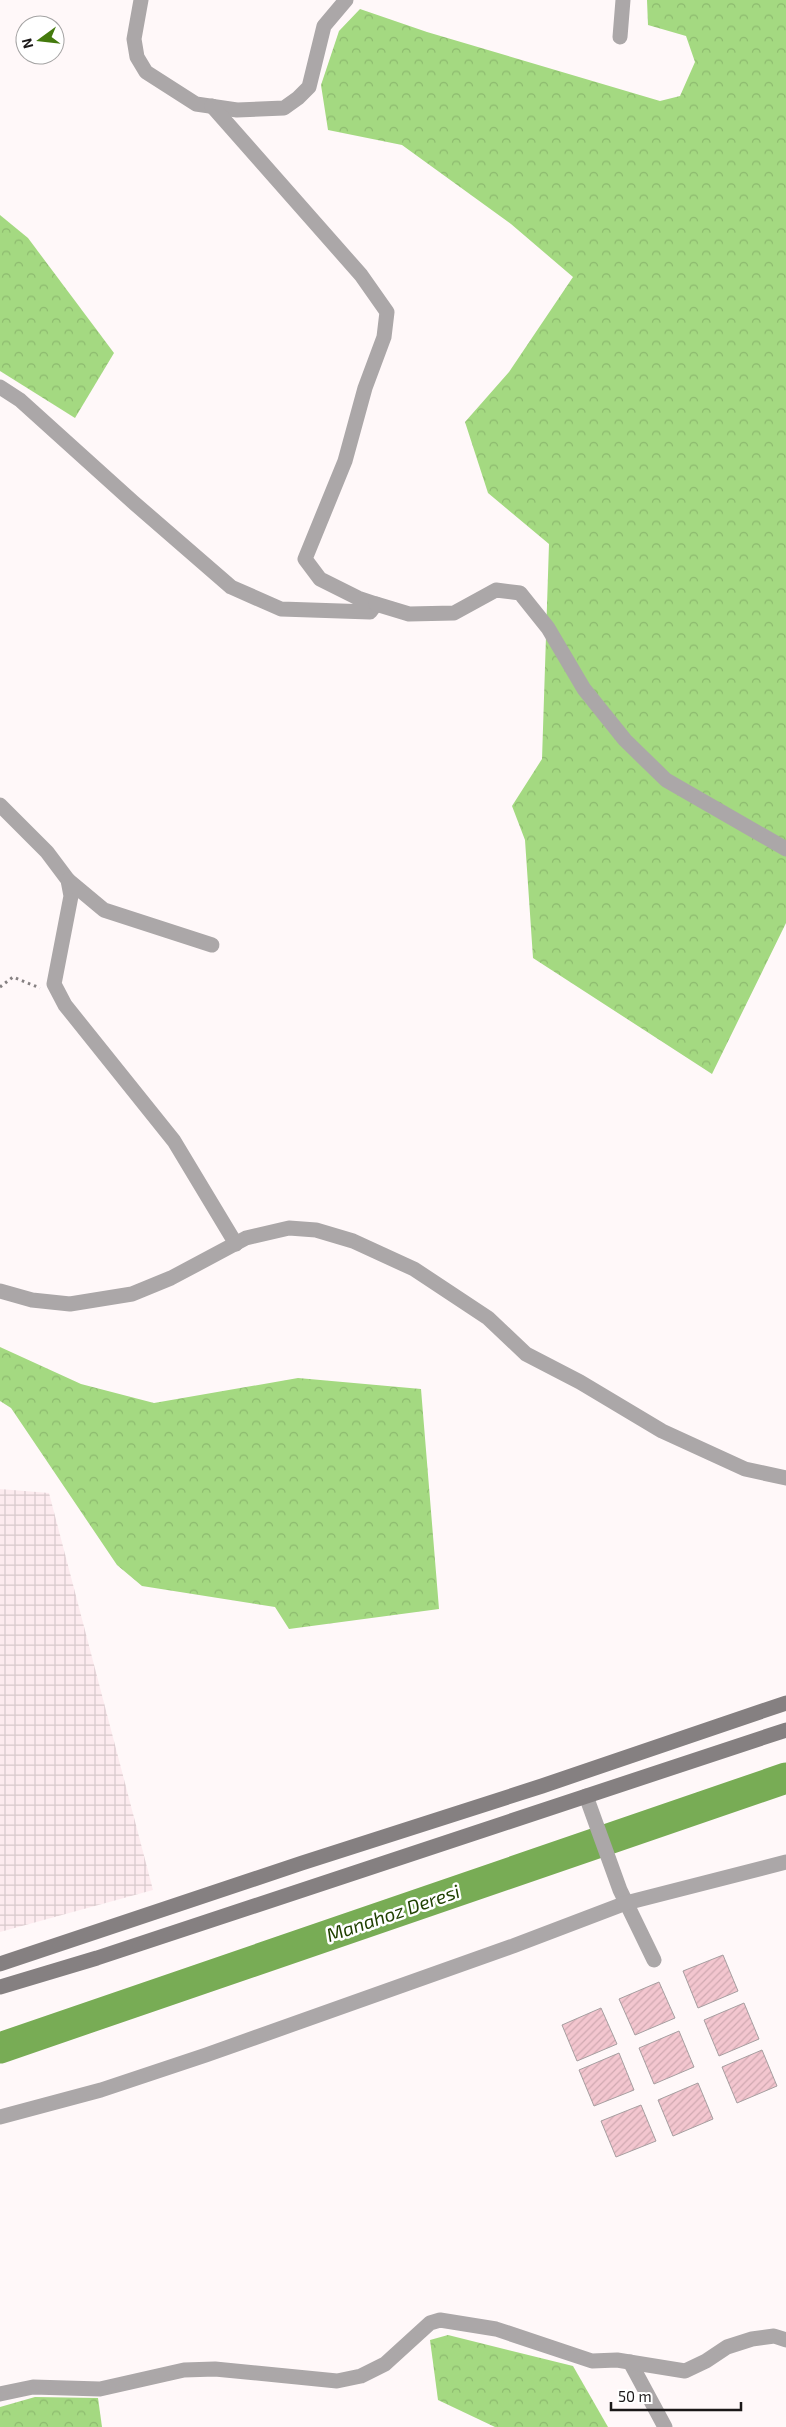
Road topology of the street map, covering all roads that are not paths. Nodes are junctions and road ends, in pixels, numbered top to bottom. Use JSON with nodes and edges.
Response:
{"nodes":[{"id":1,"x":141,"y":0,"type":"edge"},
{"id":2,"x":346,"y":0,"type":"edge"},
{"id":3,"x":622,"y":0,"type":"edge"},
{"id":4,"x":620,"y":37,"type":"dead end"},
{"id":5,"x":212,"y":106,"type":"junction"},
{"id":6,"x":0,"y":387,"type":"edge"},
{"id":7,"x":376,"y":604,"type":"junction"},
{"id":8,"x":0,"y":805,"type":"edge"},
{"id":9,"x":786,"y":849,"type":"edge"},
{"id":10,"x":68,"y":880,"type":"junction"},
{"id":11,"x":212,"y":945,"type":"dead end"},
{"id":12,"x":236,"y":1244,"type":"junction"},
{"id":13,"x":0,"y":1291,"type":"edge"},
{"id":14,"x":786,"y":1478,"type":"edge"},
{"id":15,"x":786,"y":1703,"type":"edge"},
{"id":16,"x":786,"y":1730,"type":"edge"},
{"id":17,"x":588,"y":1801,"type":"junction"},
{"id":18,"x":786,"y":1862,"type":"edge"},
{"id":19,"x":623,"y":1896,"type":"junction"},
{"id":20,"x":654,"y":1960,"type":"dead end"},
{"id":21,"x":0,"y":1964,"type":"edge"},
{"id":22,"x":0,"y":1987,"type":"edge"},
{"id":23,"x":0,"y":2117,"type":"edge"},
{"id":24,"x":786,"y":2340,"type":"edge"},
{"id":25,"x":630,"y":2362,"type":"junction"},
{"id":26,"x":0,"y":2394,"type":"edge"},
{"id":27,"x":665,"y":2427,"type":"edge"}],
"edges":[{"from":1,"to":5,"type":"street"},
{"from":2,"to":5,"type":"street"},
{"from":3,"to":4,"type":"street"},
{"from":5,"to":7,"type":"street"},
{"from":6,"to":7,"type":"street"},
{"from":7,"to":9,"type":"street"},
{"from":8,"to":10,"type":"street"},
{"from":10,"to":11,"type":"street"},
{"from":10,"to":12,"type":"street"},
{"from":12,"to":13,"type":"street"},
{"from":12,"to":14,"type":"street"},
{"from":15,"to":21,"type":"main road"},
{"from":16,"to":17,"type":"main road"},
{"from":17,"to":19,"type":"street"},
{"from":17,"to":22,"type":"main road"},
{"from":18,"to":19,"type":"street"},
{"from":19,"to":20,"type":"street"},
{"from":19,"to":23,"type":"street"},
{"from":24,"to":25,"type":"street"},
{"from":25,"to":26,"type":"street"},
{"from":25,"to":27,"type":"street"}]}
